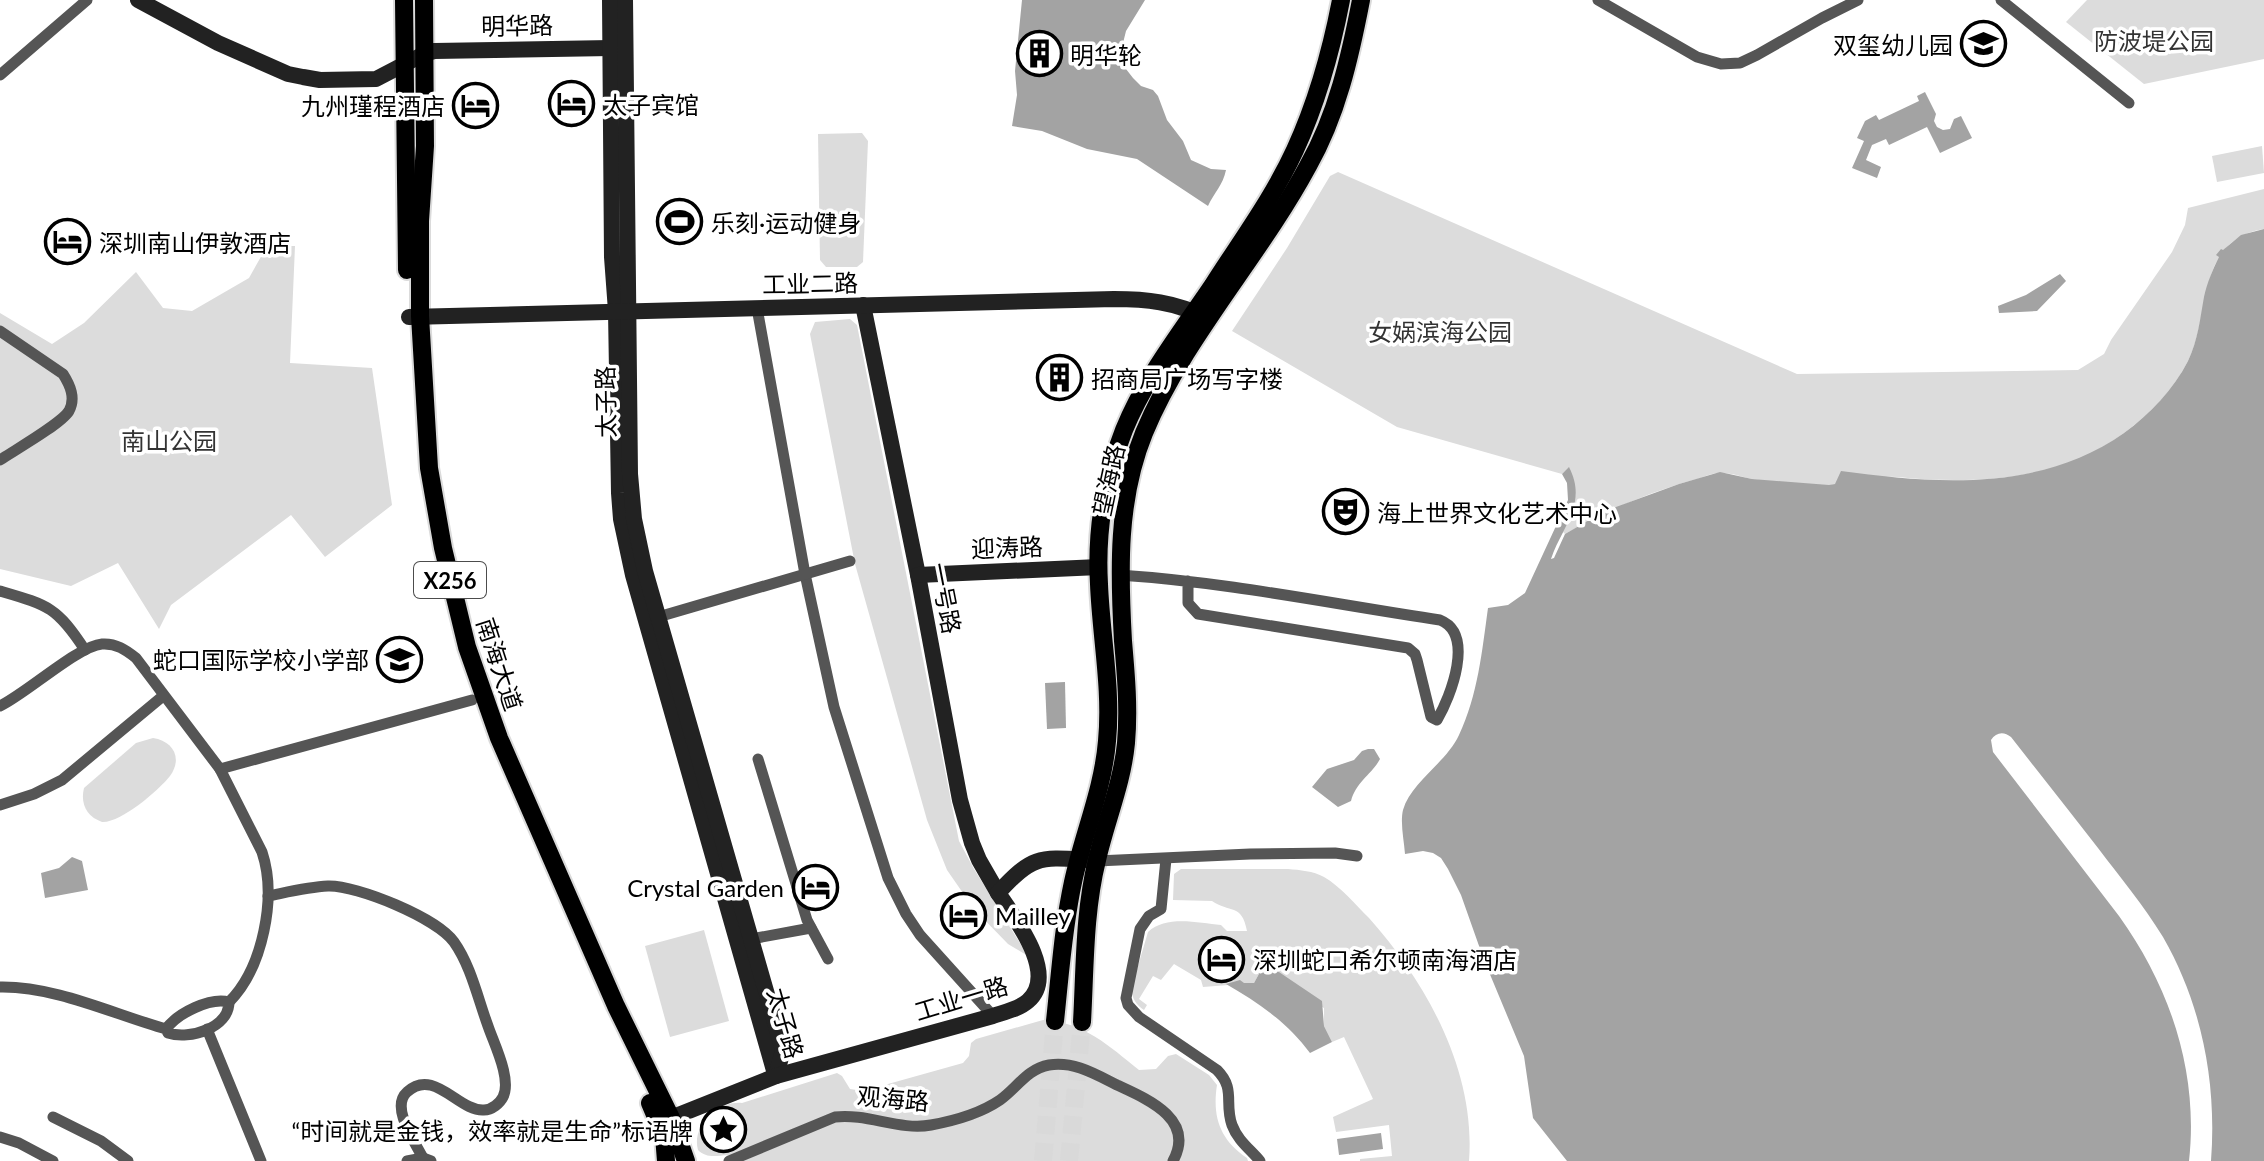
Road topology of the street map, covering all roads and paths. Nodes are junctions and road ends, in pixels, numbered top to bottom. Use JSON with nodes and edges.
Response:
{"nodes":[{"id":1,"x":87,"y":0,"type":"edge"},
{"id":2,"x":138,"y":0,"type":"edge"},
{"id":3,"x":404,"y":0,"type":"edge"},
{"id":4,"x":424,"y":0,"type":"edge"},
{"id":5,"x":610,"y":0,"type":"edge"},
{"id":6,"x":625,"y":0,"type":"edge"},
{"id":7,"x":1341,"y":0,"type":"edge"},
{"id":8,"x":1361,"y":0,"type":"edge"},
{"id":9,"x":1598,"y":0,"type":"edge"},
{"id":10,"x":1858,"y":0,"type":"edge"},
{"id":11,"x":2001,"y":0,"type":"edge"},
{"id":12,"x":611,"y":48,"type":"junction"},
{"id":13,"x":424,"y":54,"type":"junction"},
{"id":14,"x":405,"y":65,"type":"junction"},
{"id":15,"x":0,"y":75,"type":"edge"},
{"id":16,"x":2129,"y":103,"type":"dead end"},
{"id":17,"x":1302,"y":158,"type":"junction"},
{"id":18,"x":863,"y":305,"type":"junction"},
{"id":19,"x":757,"y":308,"type":"junction"},
{"id":20,"x":622,"y":311,"type":"junction"},
{"id":21,"x":414,"y":316,"type":"junction"},
{"id":22,"x":1202,"y":316,"type":"junction"},
{"id":23,"x":0,"y":331,"type":"edge"},
{"id":24,"x":0,"y":460,"type":"edge"},
{"id":25,"x":850,"y":561,"type":"dead end"},
{"id":26,"x":1099,"y":567,"type":"junction"},
{"id":27,"x":805,"y":574,"type":"junction"},
{"id":28,"x":918,"y":575,"type":"junction"},
{"id":29,"x":1119,"y":575,"type":"junction"},
{"id":30,"x":1188,"y":581,"type":"junction"},
{"id":31,"x":0,"y":591,"type":"edge"},
{"id":32,"x":658,"y":617,"type":"junction"},
{"id":33,"x":85,"y":650,"type":"junction"},
{"id":34,"x":163,"y":696,"type":"junction"},
{"id":35,"x":472,"y":700,"type":"junction"},
{"id":36,"x":0,"y":706,"type":"edge"},
{"id":37,"x":758,"y":759,"type":"dead end"},
{"id":38,"x":220,"y":769,"type":"junction"},
{"id":39,"x":0,"y":805,"type":"edge"},
{"id":40,"x":1357,"y":856,"type":"dead end"},
{"id":41,"x":1166,"y":859,"type":"junction"},
{"id":42,"x":1088,"y":860,"type":"junction"},
{"id":43,"x":998,"y":893,"type":"junction"},
{"id":44,"x":268,"y":896,"type":"junction"},
{"id":45,"x":811,"y":928,"type":"junction"},
{"id":46,"x":751,"y":939,"type":"junction"},
{"id":47,"x":828,"y":959,"type":"dead end"},
{"id":48,"x":0,"y":987,"type":"edge"},
{"id":49,"x":229,"y":1002,"type":"junction"},
{"id":50,"x":993,"y":1016,"type":"junction"},
{"id":51,"x":1055,"y":1021,"type":"tunnel mouth"},
{"id":52,"x":1082,"y":1022,"type":"tunnel mouth"},
{"id":53,"x":166,"y":1029,"type":"junction"},
{"id":54,"x":207,"y":1029,"type":"junction"},
{"id":55,"x":775,"y":1048,"type":"junction"},
{"id":56,"x":813,"y":1064,"type":"junction"},
{"id":57,"x":768,"y":1073,"type":"junction"},
{"id":58,"x":665,"y":1114,"type":"junction"},
{"id":59,"x":53,"y":1117,"type":"dead end"},
{"id":60,"x":0,"y":1137,"type":"edge"},
{"id":61,"x":427,"y":1159,"type":"edge"},
{"id":62,"x":675,"y":1160,"type":"edge"},
{"id":63,"x":53,"y":1161,"type":"edge"},
{"id":64,"x":128,"y":1161,"type":"edge"},
{"id":65,"x":261,"y":1161,"type":"edge"},
{"id":66,"x":407,"y":1161,"type":"edge"},
{"id":67,"x":732,"y":1161,"type":"edge"},
{"id":68,"x":1173,"y":1161,"type":"edge"},
{"id":69,"x":1260,"y":1161,"type":"edge"}],
"edges":[{"from":1,"to":15,"type":"street"},
{"from":2,"to":14,"type":"street"},
{"from":3,"to":14,"type":"main road","name":"南海大道","number":"X256"},
{"from":4,"to":13,"type":"main road","name":"南海大道","number":"X256"},
{"from":5,"to":12,"type":"street","name":"太子路"},
{"from":6,"to":20,"type":"street","name":"太子路"},
{"from":7,"to":17,"type":"main road","name":"望海路"},
{"from":8,"to":17,"type":"main road","name":"望海路"},
{"from":9,"to":10,"type":"street"},
{"from":11,"to":16,"type":"street"},
{"from":12,"to":13,"type":"street","name":"明华路"},
{"from":12,"to":20,"type":"street","name":"太子路"},
{"from":13,"to":14,"type":"street"},
{"from":13,"to":21,"type":"main road","name":"南海大道","number":"X256"},
{"from":14,"to":21,"type":"main road","name":"南海大道","number":"X256"},
{"from":17,"to":22,"type":"main road","name":"望海路"},
{"from":18,"to":19,"type":"street","name":"工业二路"},
{"from":18,"to":22,"type":"street","name":"工业二路"},
{"from":18,"to":28,"type":"street","name":"一号路"},
{"from":19,"to":20,"type":"street","name":"工业二路"},
{"from":19,"to":27,"type":"street"},
{"from":20,"to":21,"type":"street","name":"工业二路"},
{"from":20,"to":32,"type":"street","name":"太子路"},
{"from":20,"to":55,"type":"street","name":"太子路"},
{"from":21,"to":35,"type":"main road","name":"南海大道","number":"X256"},
{"from":21,"to":58,"type":"main road","name":"南海大道","number":"X256"},
{"from":22,"to":26,"type":"main road","name":"望海路"},
{"from":22,"to":29,"type":"main road","name":"望海路"},
{"from":23,"to":24,"type":"street"},
{"from":25,"to":27,"type":"street"},
{"from":26,"to":28,"type":"street","name":"迎涛路"},
{"from":26,"to":42,"type":"main road","name":"望海路"},
{"from":27,"to":32,"type":"street"},
{"from":27,"to":50,"type":"street"},
{"from":28,"to":43,"type":"street","name":"一号路"},
{"from":29,"to":30,"type":"street"},
{"from":29,"to":42,"type":"main road","name":"望海路"},
{"from":30,"to":30,"type":"street"},
{"from":31,"to":33,"type":"street"},
{"from":32,"to":46,"type":"street","name":"太子路"},
{"from":33,"to":34,"type":"street"},
{"from":33,"to":36,"type":"street"},
{"from":34,"to":38,"type":"street"},
{"from":34,"to":39,"type":"street"},
{"from":35,"to":38,"type":"street"},
{"from":35,"to":58,"type":"main road","name":"南海大道","number":"X256"},
{"from":37,"to":45,"type":"street"},
{"from":38,"to":44,"type":"street"},
{"from":40,"to":41,"type":"street"},
{"from":41,"to":42,"type":"street"},
{"from":41,"to":69,"type":"street"},
{"from":42,"to":43,"type":"street"},
{"from":42,"to":51,"type":"main road","name":"望海路"},
{"from":42,"to":52,"type":"main road","name":"望海路"},
{"from":43,"to":50,"type":"street","name":"工业一路"},
{"from":44,"to":49,"type":"street"},
{"from":44,"to":61,"type":"street"},
{"from":45,"to":46,"type":"street"},
{"from":45,"to":47,"type":"street"},
{"from":46,"to":55,"type":"street","name":"太子路"},
{"from":48,"to":53,"type":"street"},
{"from":49,"to":53,"type":"street"},
{"from":49,"to":54,"type":"street"},
{"from":50,"to":56,"type":"street","name":"工业一路"},
{"from":53,"to":54,"type":"street"},
{"from":54,"to":65,"type":"street"},
{"from":55,"to":56,"type":"street"},
{"from":55,"to":57,"type":"street"},
{"from":56,"to":57,"type":"street","name":"工业一路"},
{"from":57,"to":58,"type":"street","name":"工业一路"},
{"from":58,"to":62,"type":"main road","name":"南海大道","number":"X256"},
{"from":59,"to":64,"type":"street"},
{"from":60,"to":63,"type":"street"},
{"from":61,"to":66,"type":"street"},
{"from":67,"to":68,"type":"street","name":"观海路"}]}
